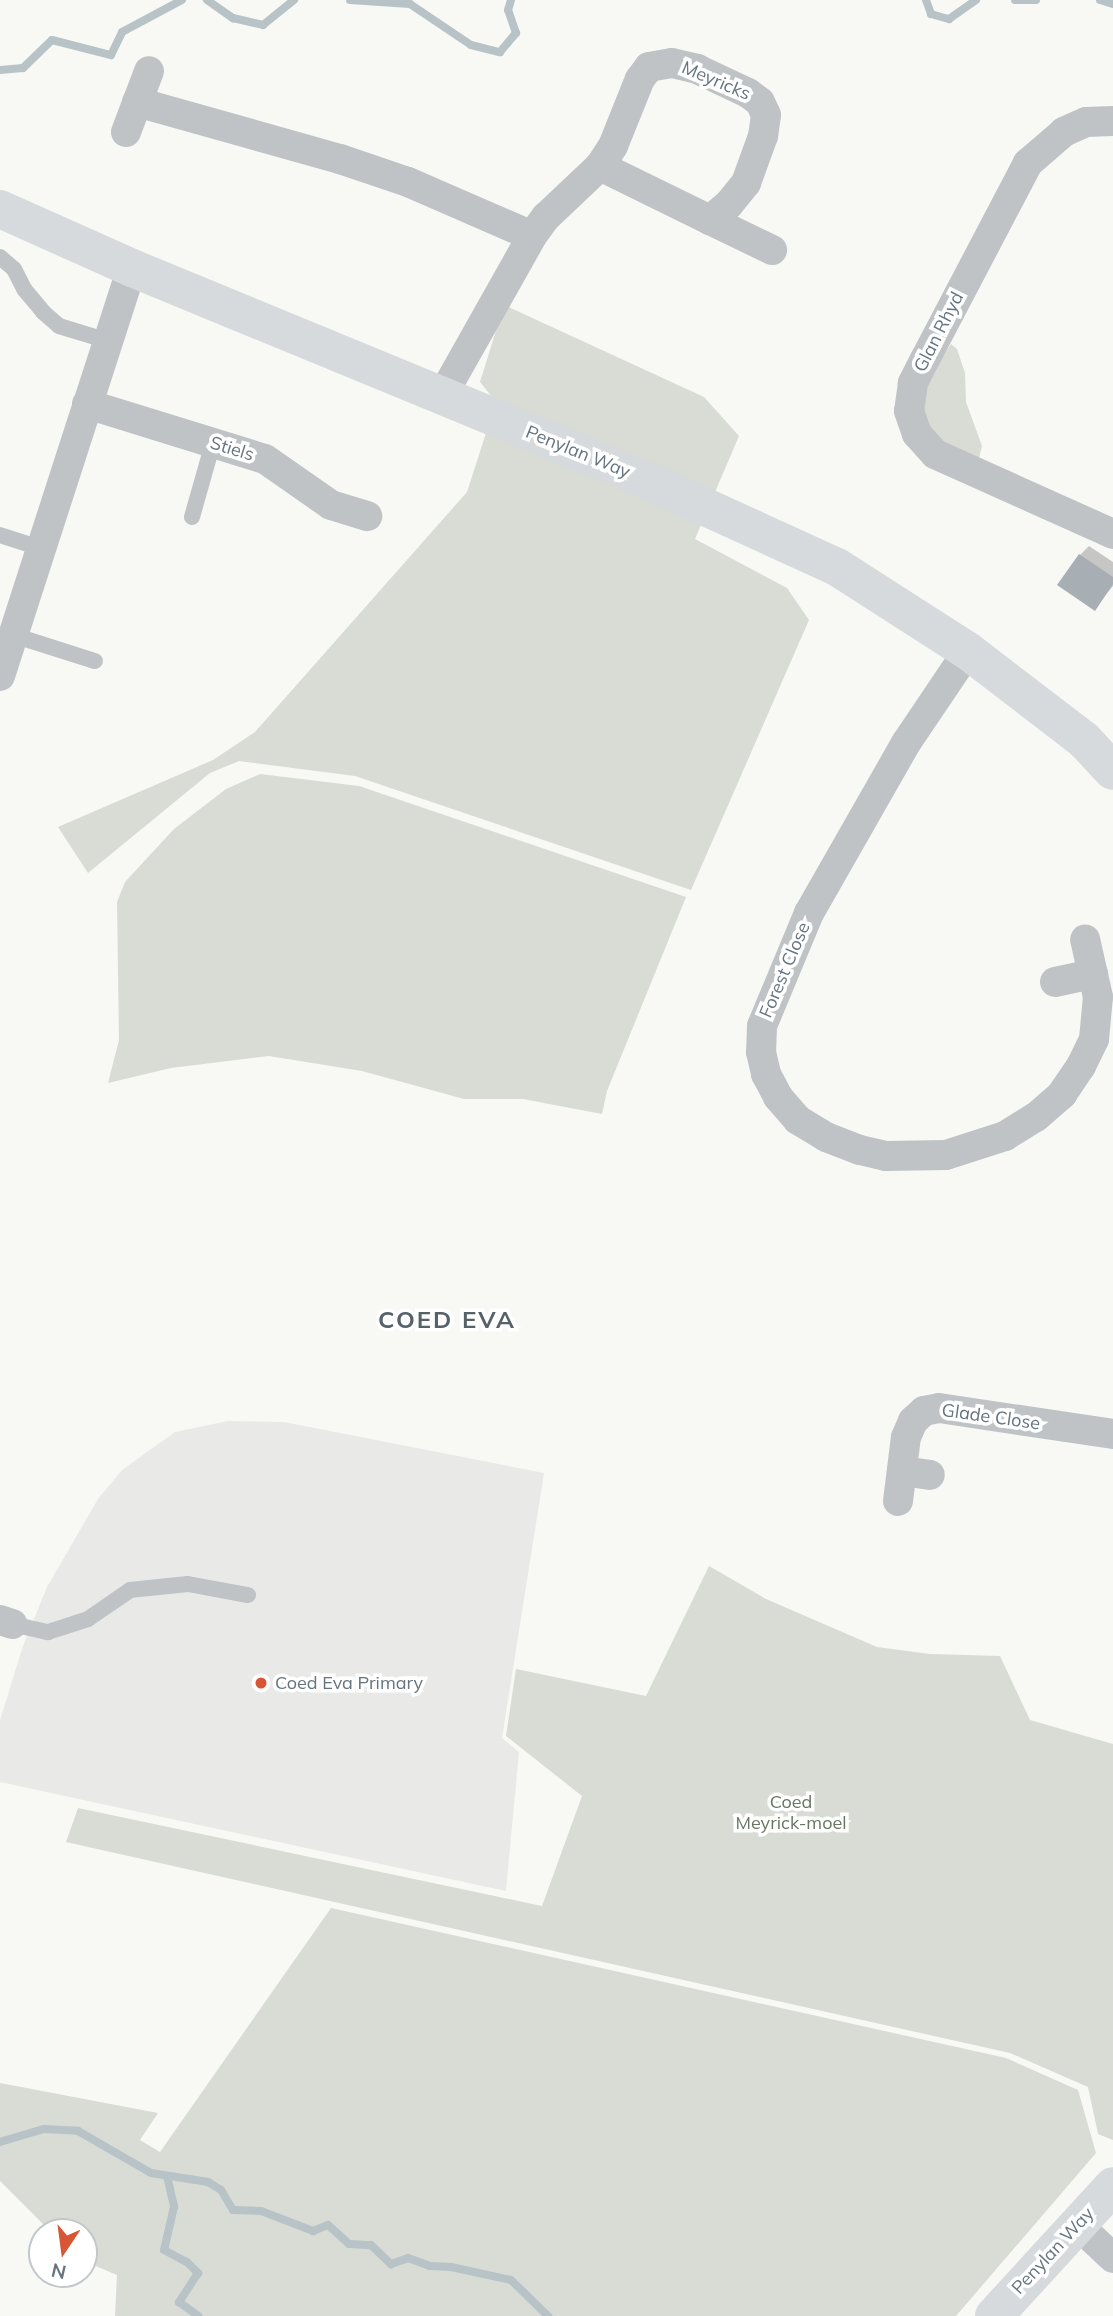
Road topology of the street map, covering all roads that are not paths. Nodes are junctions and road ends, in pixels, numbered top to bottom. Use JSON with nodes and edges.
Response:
{"nodes":[{"id":1,"x":149,"y":71,"type":"dead end"},
{"id":2,"x":137,"y":102,"type":"junction"},
{"id":3,"x":1113,"y":121,"type":"edge"},
{"id":4,"x":126,"y":132,"type":"dead end"},
{"id":5,"x":600,"y":166,"type":"junction"},
{"id":6,"x":0,"y":209,"type":"edge"},
{"id":7,"x":710,"y":220,"type":"junction"},
{"id":8,"x":532,"y":236,"type":"junction"},
{"id":9,"x":772,"y":250,"type":"dead end"},
{"id":10,"x":0,"y":257,"type":"edge"},
{"id":11,"x":131,"y":268,"type":"junction"},
{"id":12,"x":108,"y":341,"type":"junction"},
{"id":13,"x":442,"y":396,"type":"junction"},
{"id":14,"x":87,"y":404,"type":"junction"},
{"id":15,"x":213,"y":443,"type":"junction"},
{"id":16,"x":367,"y":516,"type":"dead end"},
{"id":17,"x":192,"y":517,"type":"dead end"},
{"id":18,"x":1113,"y":534,"type":"edge"},
{"id":19,"x":0,"y":535,"type":"edge"},
{"id":20,"x":40,"y":548,"type":"junction"},
{"id":21,"x":13,"y":635,"type":"junction"},
{"id":22,"x":968,"y":651,"type":"junction"},
{"id":23,"x":95,"y":661,"type":"dead end"},
{"id":24,"x":0,"y":676,"type":"edge"},
{"id":25,"x":1113,"y":771,"type":"edge"},
{"id":26,"x":1085,"y":939,"type":"dead end"},
{"id":27,"x":1093,"y":974,"type":"junction"},
{"id":28,"x":1055,"y":982,"type":"dead end"},
{"id":29,"x":1113,"y":1434,"type":"edge"},
{"id":30,"x":898,"y":1501,"type":"dead end"},
{"id":31,"x":248,"y":1595,"type":"dead end"},
{"id":32,"x":6,"y":1622,"type":"edge"},
{"id":33,"x":1113,"y":2186,"type":"edge"},
{"id":34,"x":1078,"y":2225,"type":"junction"},
{"id":35,"x":1113,"y":2258,"type":"edge"},
{"id":36,"x":993,"y":2316,"type":"edge"}],
"edges":[{"from":1,"to":2,"type":"street"},
{"from":2,"to":4,"type":"street"},
{"from":2,"to":8,"type":"street"},
{"from":3,"to":18,"type":"street","name":"Glan Rhyd"},
{"from":5,"to":7,"type":"street"},
{"from":5,"to":7,"type":"street","name":"Meyricks"},
{"from":5,"to":8,"type":"street","name":"Meyricks"},
{"from":6,"to":11,"type":"street","name":"Penylan Way"},
{"from":7,"to":9,"type":"street"},
{"from":8,"to":13,"type":"street","name":"Meyricks"},
{"from":10,"to":12,"type":"lane"},
{"from":11,"to":12,"type":"street"},
{"from":11,"to":13,"type":"street","name":"Penylan Way"},
{"from":12,"to":14,"type":"street"},
{"from":13,"to":22,"type":"street","name":"Penylan Way"},
{"from":14,"to":15,"type":"street","name":"Stiels"},
{"from":14,"to":20,"type":"street"},
{"from":15,"to":16,"type":"street","name":"Stiels"},
{"from":15,"to":17,"type":"lane"},
{"from":19,"to":20,"type":"lane"},
{"from":20,"to":21,"type":"street"},
{"from":21,"to":23,"type":"lane"},
{"from":21,"to":24,"type":"street"},
{"from":22,"to":25,"type":"street","name":"Penylan Way"},
{"from":22,"to":27,"type":"street","name":"Forest Close"},
{"from":26,"to":27,"type":"street","name":"Forest Close"},
{"from":27,"to":28,"type":"street"},
{"from":29,"to":30,"type":"street","name":"Glade Close"},
{"from":31,"to":32,"type":"lane"},
{"from":33,"to":34,"type":"street","name":"Penylan Way"},
{"from":34,"to":35,"type":"street"},
{"from":34,"to":36,"type":"street","name":"Penylan Way"}]}
